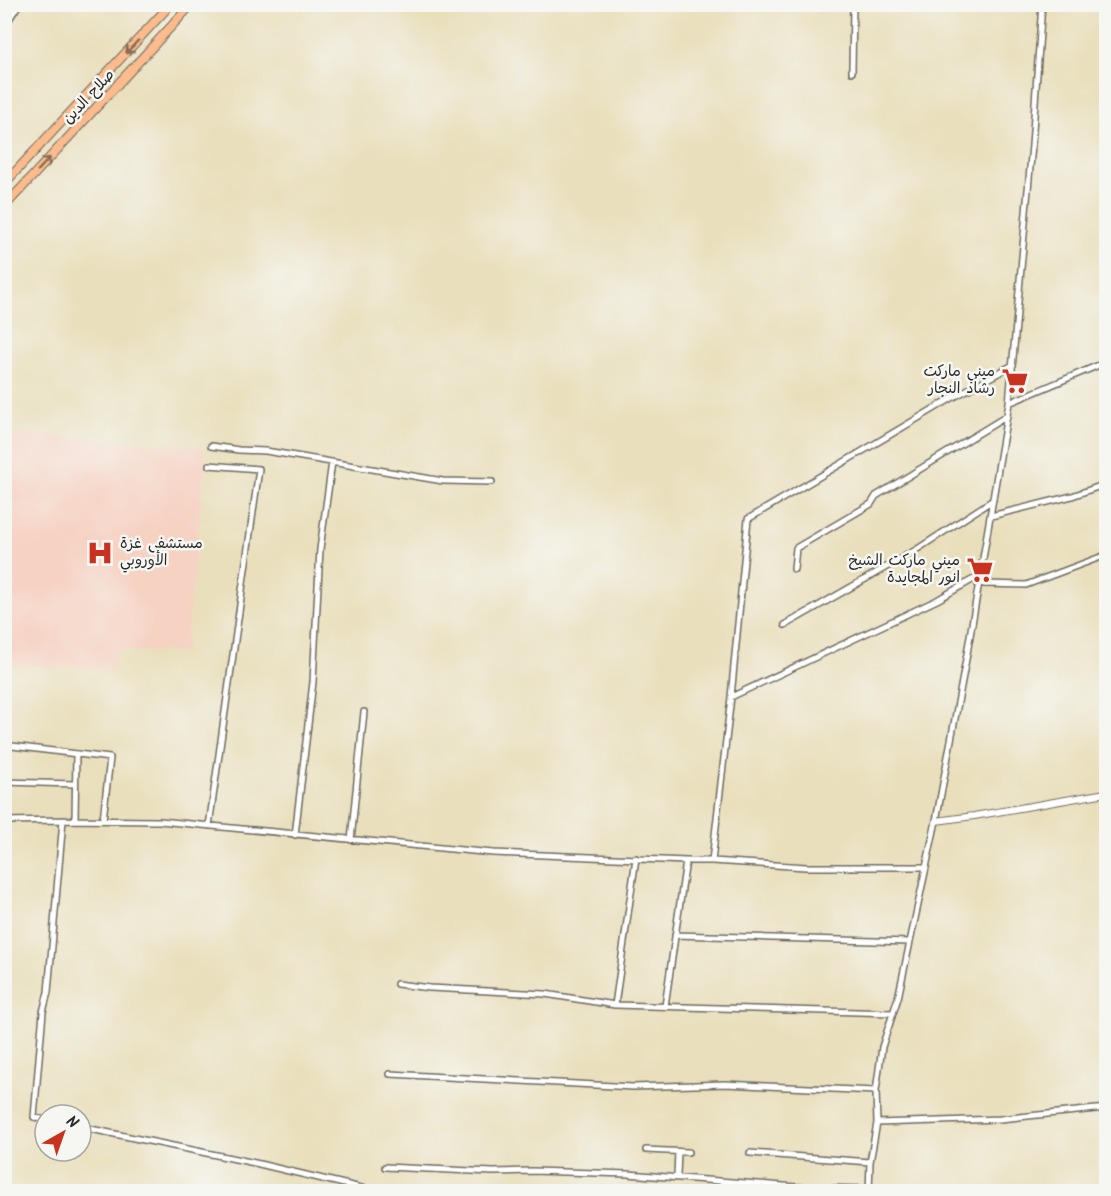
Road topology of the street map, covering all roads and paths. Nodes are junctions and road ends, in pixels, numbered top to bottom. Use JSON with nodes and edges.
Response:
{"nodes":[{"id":1,"x":19,"y":4,"type":"edge"},
{"id":2,"x":171,"y":4,"type":"edge"},
{"id":3,"x":192,"y":4,"type":"edge"},
{"id":4,"x":852,"y":4,"type":"edge"},
{"id":5,"x":1042,"y":4,"type":"edge"},
{"id":6,"x":4,"y":27,"type":"edge"},
{"id":7,"x":852,"y":72,"type":"dead end"},
{"id":8,"x":71,"y":113,"type":"junction"},
{"id":9,"x":80,"y":126,"type":"junction"},
{"id":10,"x":4,"y":184,"type":"edge"},
{"id":11,"x":4,"y":207,"type":"edge"},
{"id":12,"x":1107,"y":362,"type":"edge"},
{"id":13,"x":1013,"y":365,"type":"junction"},
{"id":14,"x":1009,"y":403,"type":"junction"},
{"id":15,"x":1007,"y":416,"type":"junction"},
{"id":16,"x":211,"y":446,"type":"dead end"},
{"id":17,"x":332,"y":462,"type":"junction"},
{"id":18,"x":209,"y":465,"type":"dead end"},
{"id":19,"x":492,"y":482,"type":"dead end"},
{"id":20,"x":1107,"y":484,"type":"edge"},
{"id":21,"x":993,"y":500,"type":"junction"},
{"id":22,"x":991,"y":516,"type":"junction"},
{"id":23,"x":1107,"y":555,"type":"edge"},
{"id":24,"x":794,"y":568,"type":"dead end"},
{"id":25,"x":979,"y":576,"type":"junction"},
{"id":26,"x":785,"y":625,"type":"dead end"},
{"id":27,"x":731,"y":697,"type":"junction"},
{"id":28,"x":364,"y":712,"type":"dead end"},
{"id":29,"x":4,"y":745,"type":"edge"},
{"id":30,"x":76,"y":754,"type":"junction"},
{"id":31,"x":4,"y":782,"type":"edge"},
{"id":32,"x":74,"y":784,"type":"junction"},
{"id":33,"x":1107,"y":793,"type":"edge"},
{"id":34,"x":63,"y":820,"type":"junction"},
{"id":35,"x":75,"y":820,"type":"junction"},
{"id":36,"x":103,"y":820,"type":"junction"},
{"id":37,"x":936,"y":820,"type":"junction"},
{"id":38,"x":4,"y":821,"type":"edge"},
{"id":39,"x":209,"y":826,"type":"junction"},
{"id":40,"x":295,"y":835,"type":"junction"},
{"id":41,"x":351,"y":840,"type":"junction"},
{"id":42,"x":636,"y":858,"type":"junction"},
{"id":43,"x":686,"y":861,"type":"junction"},
{"id":44,"x":712,"y":861,"type":"junction"},
{"id":45,"x":925,"y":867,"type":"junction"},
{"id":46,"x":675,"y":935,"type":"junction"},
{"id":47,"x":909,"y":942,"type":"junction"},
{"id":48,"x":397,"y":984,"type":"dead end"},
{"id":49,"x":615,"y":1005,"type":"junction"},
{"id":50,"x":665,"y":1006,"type":"junction"},
{"id":51,"x":893,"y":1013,"type":"junction"},
{"id":52,"x":390,"y":1074,"type":"dead end"},
{"id":53,"x":876,"y":1091,"type":"junction"},
{"id":54,"x":35,"y":1103,"type":"edge"},
{"id":55,"x":1107,"y":1108,"type":"edge"},
{"id":56,"x":877,"y":1123,"type":"junction"},
{"id":57,"x":93,"y":1129,"type":"edge"},
{"id":58,"x":646,"y":1150,"type":"dead end"},
{"id":59,"x":678,"y":1152,"type":"junction"},
{"id":60,"x":688,"y":1152,"type":"dead end"},
{"id":61,"x":750,"y":1153,"type":"dead end"},
{"id":62,"x":870,"y":1162,"type":"junction"},
{"id":63,"x":386,"y":1167,"type":"dead end"},
{"id":64,"x":677,"y":1176,"type":"junction"},
{"id":65,"x":869,"y":1190,"type":"edge"},
{"id":66,"x":378,"y":1191,"type":"edge"}],
"edges":[{"from":1,"to":6,"type":"street"},
{"from":2,"to":8,"type":"highway","name":"صلاح الدين","one_way":true},
{"from":3,"to":9,"type":"highway","name":"صلاح الدين"},
{"from":4,"to":7,"type":"street"},
{"from":5,"to":13,"type":"street"},
{"from":8,"to":9,"type":"highway"},
{"from":8,"to":10,"type":"highway","name":"صلاح الدين"},
{"from":11,"to":9,"type":"highway","name":"صلاح الدين","one_way":true},
{"from":12,"to":14,"type":"street"},
{"from":13,"to":14,"type":"street"},
{"from":13,"to":27,"type":"street"},
{"from":14,"to":15,"type":"street"},
{"from":15,"to":21,"type":"street"},
{"from":15,"to":24,"type":"street"},
{"from":16,"to":17,"type":"street"},
{"from":17,"to":19,"type":"street"},
{"from":17,"to":40,"type":"street"},
{"from":18,"to":39,"type":"street"},
{"from":20,"to":22,"type":"street"},
{"from":21,"to":22,"type":"street"},
{"from":21,"to":26,"type":"street"},
{"from":22,"to":25,"type":"street"},
{"from":23,"to":25,"type":"street"},
{"from":25,"to":27,"type":"street"},
{"from":25,"to":37,"type":"street"},
{"from":27,"to":44,"type":"street"},
{"from":28,"to":41,"type":"street"},
{"from":29,"to":30,"type":"street"},
{"from":30,"to":32,"type":"street"},
{"from":30,"to":36,"type":"street"},
{"from":31,"to":32,"type":"street"},
{"from":32,"to":35,"type":"street"},
{"from":33,"to":37,"type":"street"},
{"from":34,"to":35,"type":"street"},
{"from":34,"to":38,"type":"street"},
{"from":34,"to":54,"type":"street"},
{"from":35,"to":36,"type":"street"},
{"from":36,"to":39,"type":"street"},
{"from":37,"to":45,"type":"street"},
{"from":39,"to":40,"type":"street"},
{"from":40,"to":41,"type":"street"},
{"from":41,"to":42,"type":"street"},
{"from":42,"to":43,"type":"street"},
{"from":42,"to":49,"type":"street"},
{"from":43,"to":44,"type":"street"},
{"from":43,"to":46,"type":"street"},
{"from":44,"to":45,"type":"street"},
{"from":45,"to":47,"type":"street"},
{"from":46,"to":47,"type":"street"},
{"from":46,"to":50,"type":"street"},
{"from":47,"to":51,"type":"street"},
{"from":48,"to":49,"type":"street"},
{"from":49,"to":50,"type":"street"},
{"from":50,"to":51,"type":"street"},
{"from":51,"to":53,"type":"street"},
{"from":52,"to":53,"type":"street"},
{"from":53,"to":56,"type":"street"},
{"from":55,"to":56,"type":"street"},
{"from":56,"to":62,"type":"street"},
{"from":57,"to":66,"type":"street"},
{"from":58,"to":59,"type":"street"},
{"from":59,"to":60,"type":"street"},
{"from":59,"to":64,"type":"street"},
{"from":61,"to":62,"type":"street"},
{"from":62,"to":65,"type":"street"},
{"from":63,"to":64,"type":"street"},
{"from":64,"to":65,"type":"street"}]}
